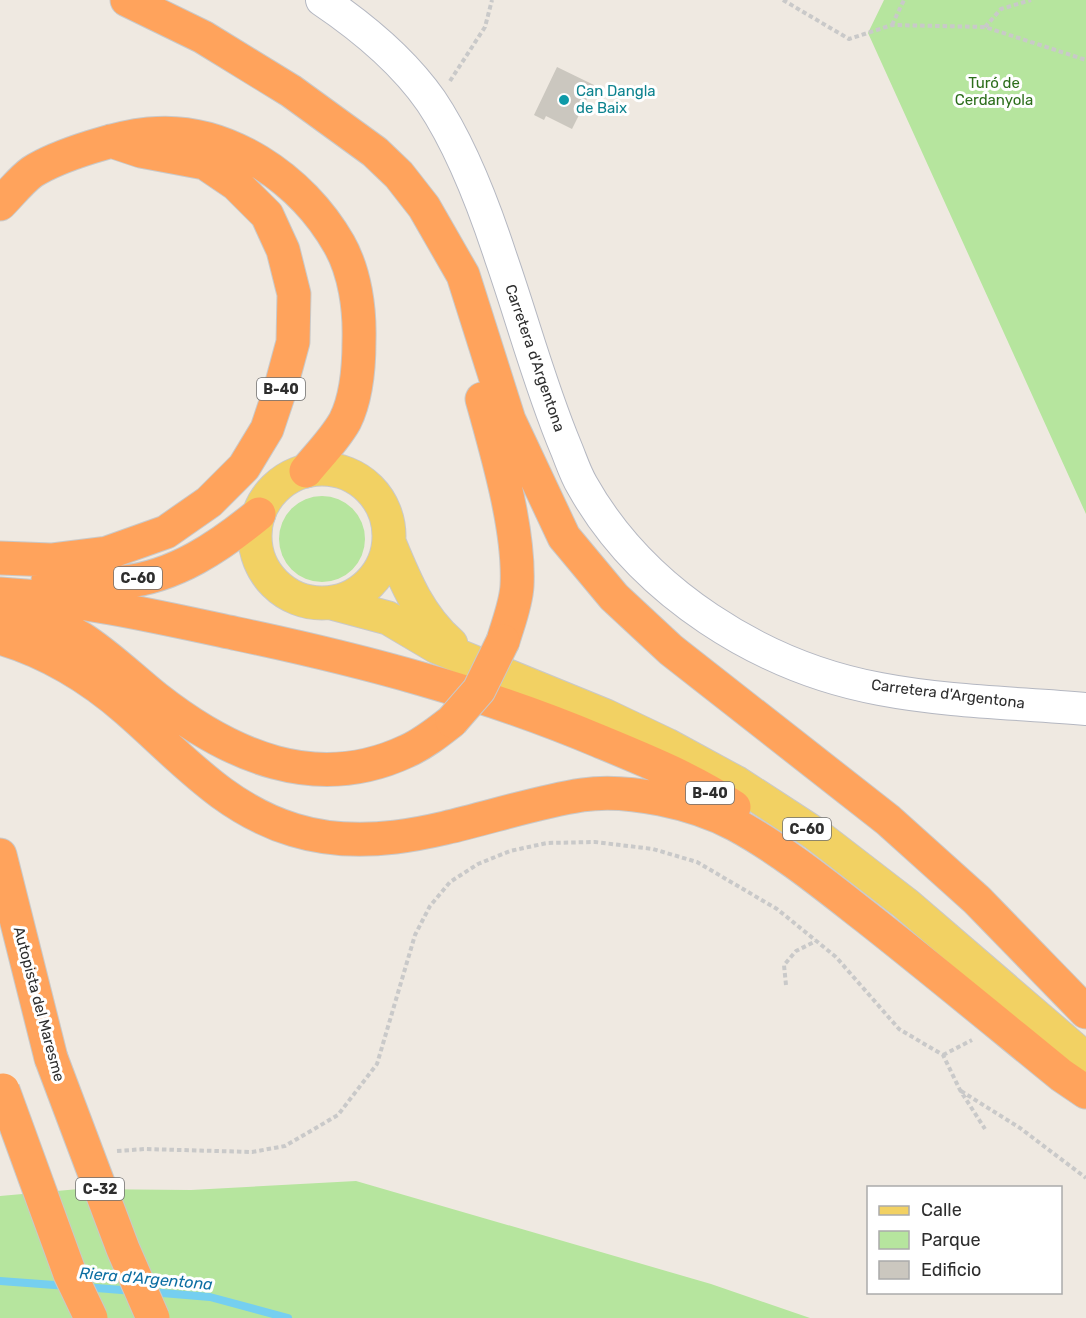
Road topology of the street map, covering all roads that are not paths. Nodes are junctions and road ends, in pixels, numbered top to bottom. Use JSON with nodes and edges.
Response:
{"nodes":[{"id":1,"x":127,"y":0,"type":"edge"},
{"id":2,"x":322,"y":0,"type":"edge"},
{"id":3,"x":336,"y":124,"type":"junction"},
{"id":4,"x":111,"y":141,"type":"junction"},
{"id":5,"x":0,"y":204,"type":"edge"},
{"id":6,"x":306,"y":471,"type":"junction"},
{"id":7,"x":259,"y":513,"type":"junction"},
{"id":8,"x":389,"y":542,"type":"junction"},
{"id":9,"x":0,"y":558,"type":"edge"},
{"id":10,"x":0,"y":571,"type":"edge"},
{"id":11,"x":0,"y":594,"type":"edge"},
{"id":12,"x":332,"y":603,"type":"junction"},
{"id":13,"x":0,"y":609,"type":"edge"},
{"id":14,"x":0,"y":638,"type":"edge"},
{"id":15,"x":484,"y":667,"type":"junction"},
{"id":16,"x":1086,"y":709,"type":"edge"},
{"id":17,"x":0,"y":855,"type":"edge"},
{"id":18,"x":1086,"y":1012,"type":"edge"},
{"id":19,"x":1086,"y":1059,"type":"edge"},
{"id":20,"x":2,"y":1084,"type":"edge"},
{"id":21,"x":1086,"y":1090,"type":"edge"},
{"id":22,"x":91,"y":1318,"type":"edge"},
{"id":23,"x":153,"y":1318,"type":"edge"}],
"edges":[{"from":1,"to":3,"type":"highway"},
{"from":2,"to":16,"type":"street","name":"Carretera d'Argentona"},
{"from":3,"to":13,"type":"highway","bridge":true},
{"from":3,"to":18,"type":"highway"},
{"from":4,"to":5,"type":"highway"},
{"from":4,"to":6,"type":"highway"},
{"from":4,"to":9,"type":"highway","number":"B-40"},
{"from":6,"to":7,"type":"main road","number":"C-60"},
{"from":6,"to":8,"type":"main road","number":"C-60"},
{"from":7,"to":10,"type":"highway","number":"C-60"},
{"from":7,"to":12,"type":"main road","number":"C-60"},
{"from":8,"to":12,"type":"main road","number":"C-60"},
{"from":8,"to":15,"type":"main road","number":"C-60"},
{"from":11,"to":21,"type":"highway","number":"B-40"},
{"from":12,"to":15,"type":"main road","number":"C-60"},
{"from":14,"to":21,"type":"highway"},
{"from":15,"to":19,"type":"main road","number":"C-60"},
{"from":17,"to":23,"type":"highway","name":"Autopista del Maresme","number":"C-32","bridge":true},
{"from":20,"to":22,"type":"highway","bridge":true}]}
